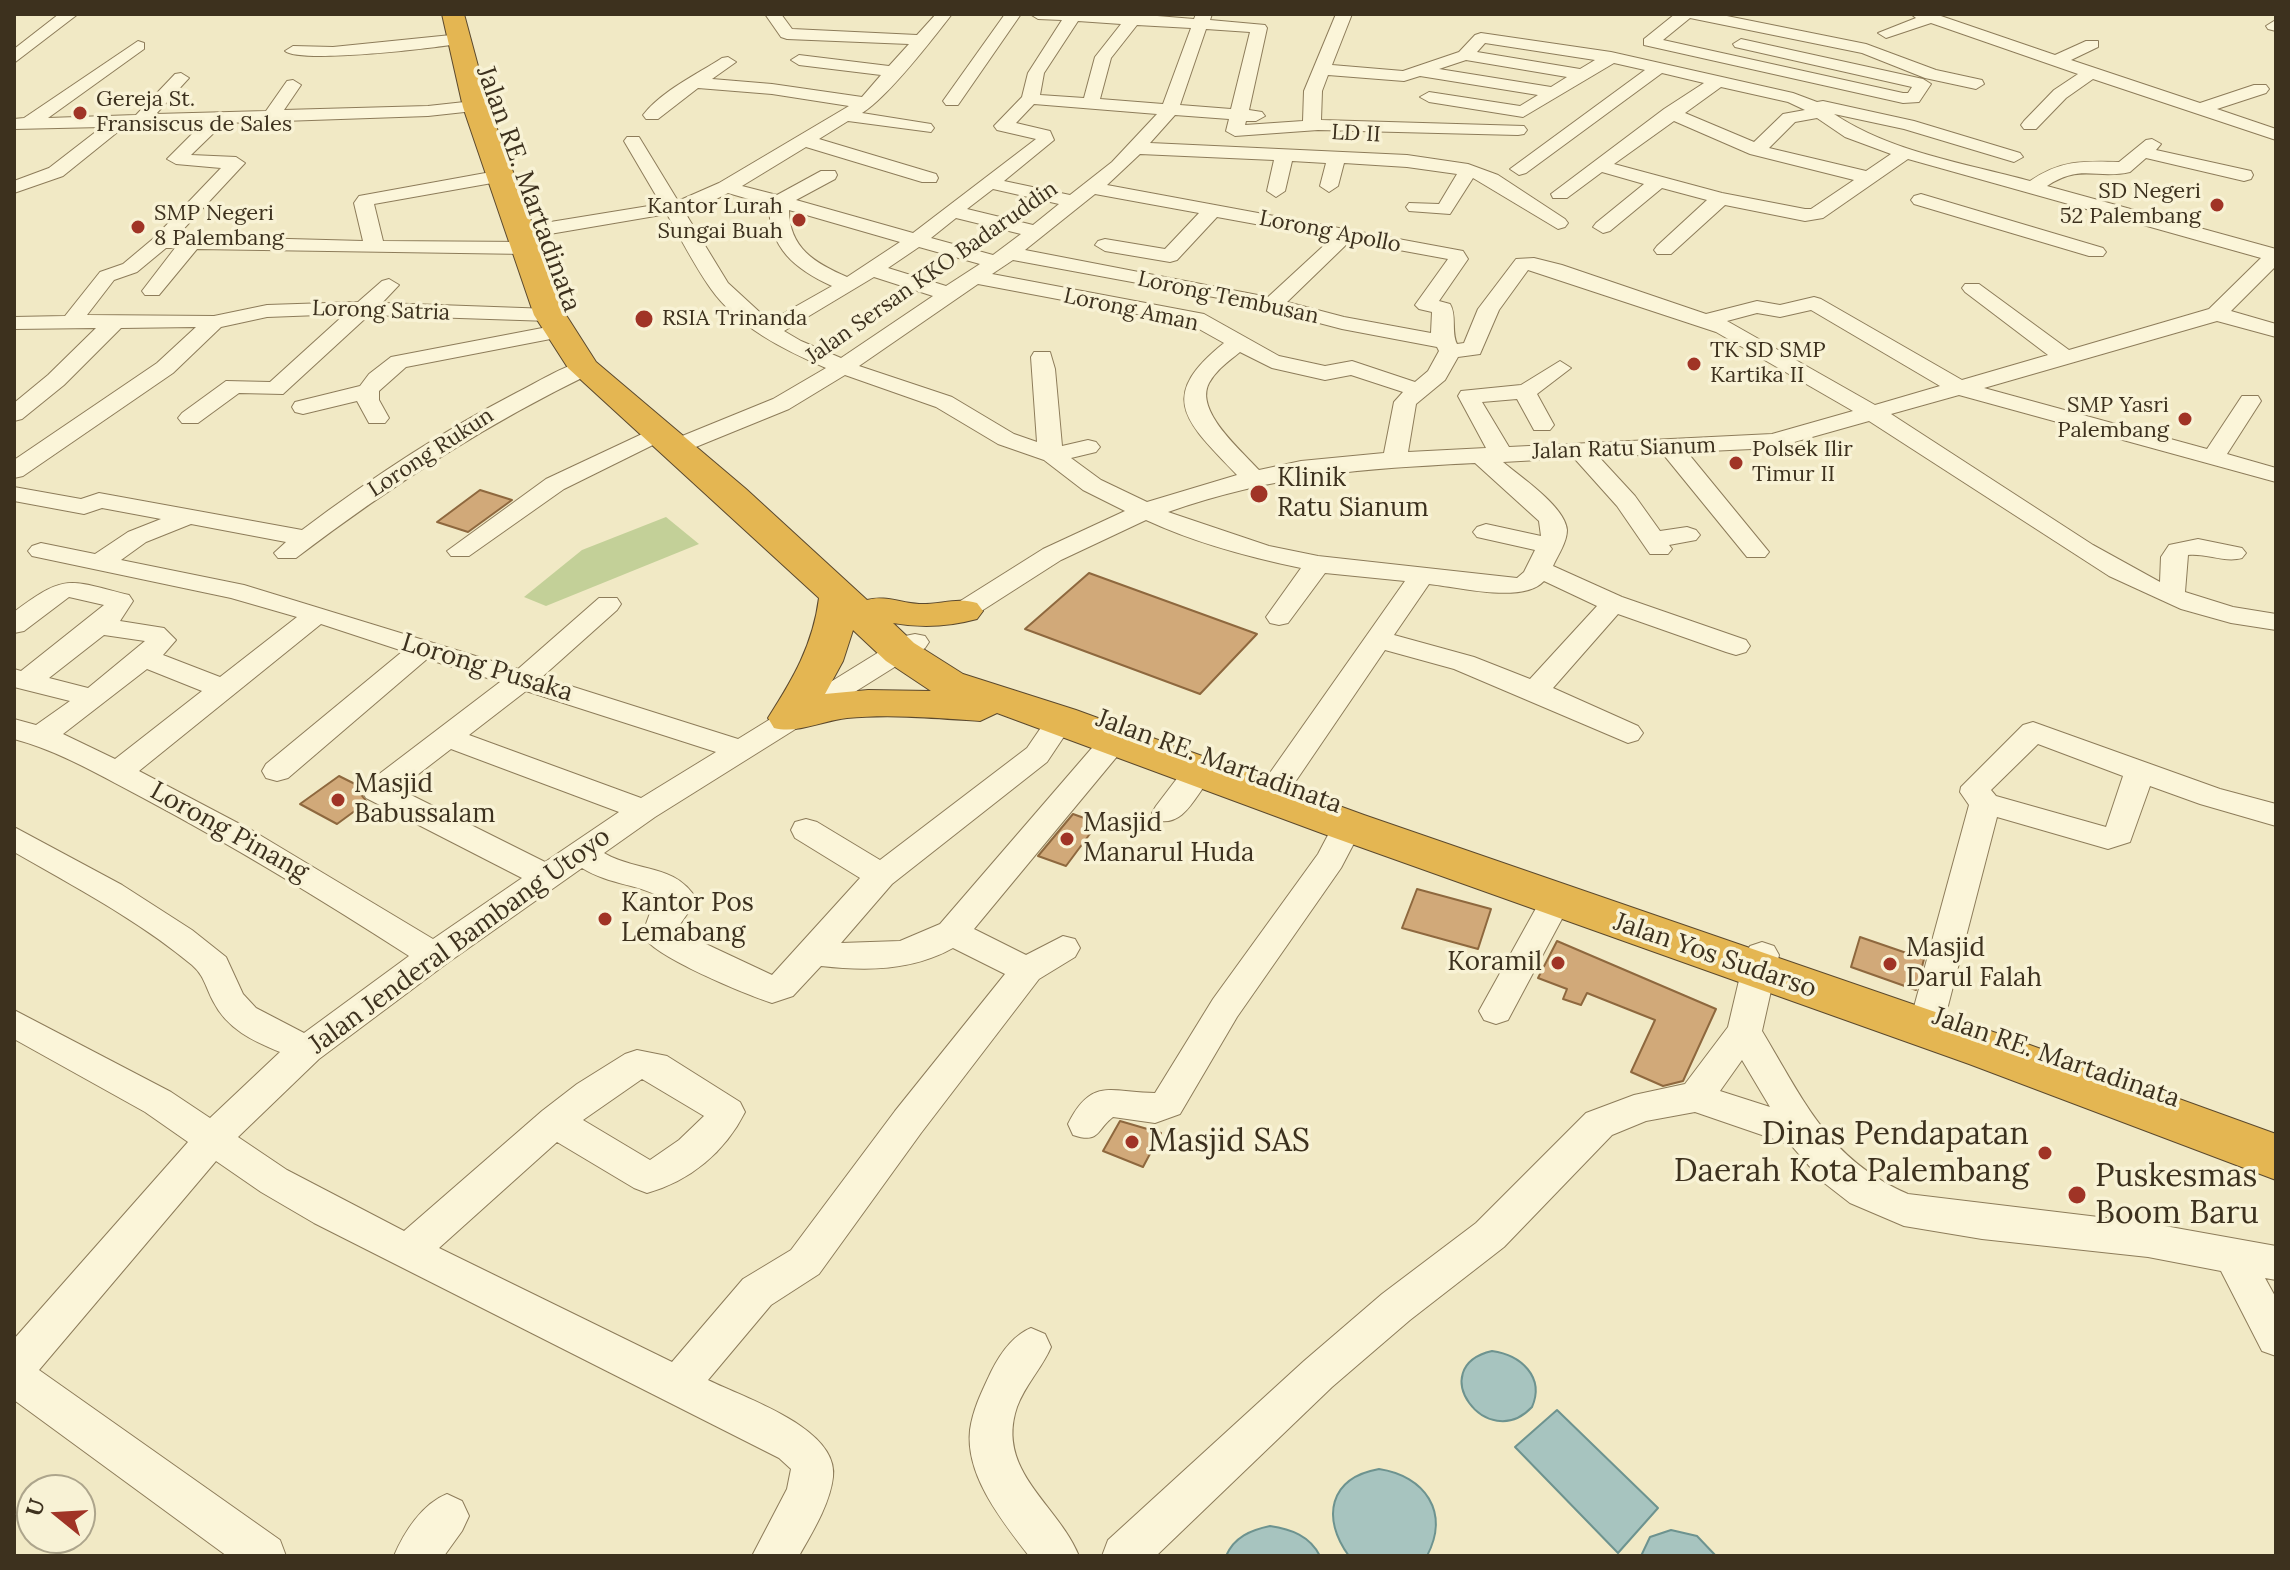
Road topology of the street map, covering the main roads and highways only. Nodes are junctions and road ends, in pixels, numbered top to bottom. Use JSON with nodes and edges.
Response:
{"nodes":[{"id":1,"x":461,"y":22,"type":"edge"},
{"id":2,"x":484,"y":106,"type":"junction"},
{"id":3,"x":528,"y":237,"type":"junction"},
{"id":4,"x":674,"y":440,"type":"junction"},
{"id":5,"x":859,"y":603,"type":"junction"},
{"id":6,"x":907,"y":647,"type":"junction"},
{"id":7,"x":965,"y":670,"type":"junction"},
{"id":8,"x":1050,"y":716,"type":"junction"},
{"id":9,"x":1761,"y":964,"type":"junction"},
{"id":10,"x":1927,"y":1022,"type":"junction"},
{"id":11,"x":2276,"y":1134,"type":"edge"},
{"id":12,"x":2276,"y":1157,"type":"edge"}],
"edges":[{"from":1,"to":2,"type":"highway"},
{"from":2,"to":3,"type":"highway","name":"Jalan RE. Martadinata"},
{"from":2,"to":3,"type":"highway"},
{"from":3,"to":4,"type":"highway","name":"Jalan RE. Martadinata"},
{"from":3,"to":4,"type":"highway"},
{"from":4,"to":5,"type":"highway","name":"Jalan RE. Martadinata"},
{"from":5,"to":6,"type":"highway","name":"Jalan RE. Martadinata"},
{"from":5,"to":7,"type":"highway"},
{"from":5,"to":8,"type":"highway"},
{"from":6,"to":7,"type":"highway","name":"Jalan RE. Martadinata"},
{"from":6,"to":8,"type":"highway"},
{"from":7,"to":9,"type":"highway","name":"Jalan RE. Martadinata"},
{"from":8,"to":9,"type":"highway","name":"Jalan Yos Sudarso"},
{"from":9,"to":10,"type":"highway","name":"Jalan Yos Sudarso"},
{"from":10,"to":11,"type":"highway","name":"Jalan RE. Martadinata"},
{"from":10,"to":12,"type":"highway","name":"Jalan Yos Sudarso"}]}
